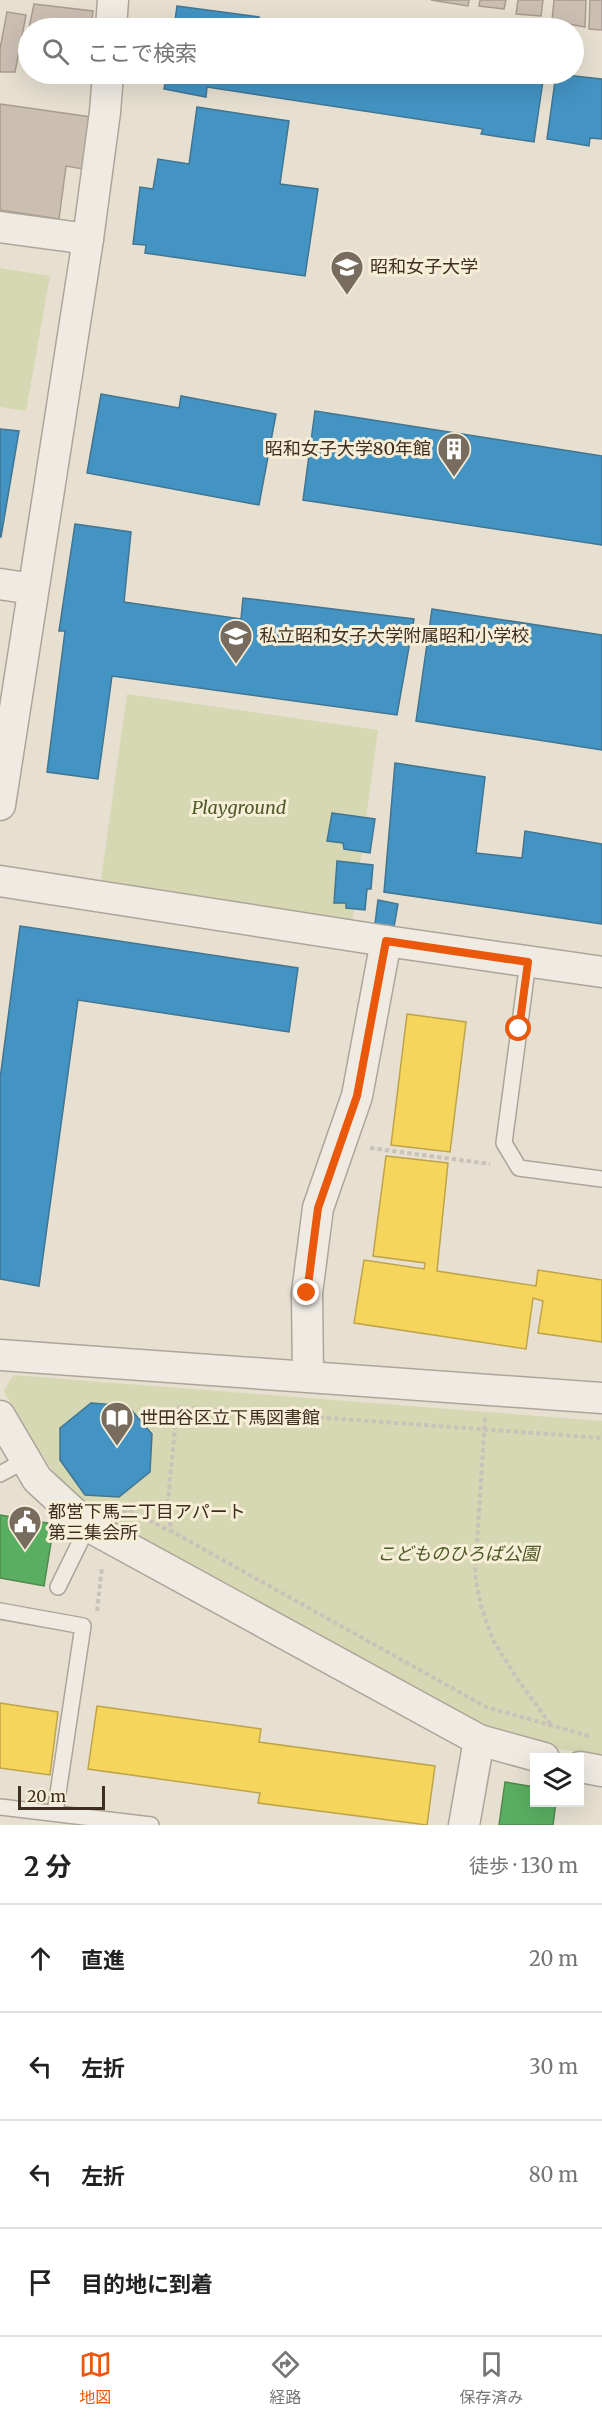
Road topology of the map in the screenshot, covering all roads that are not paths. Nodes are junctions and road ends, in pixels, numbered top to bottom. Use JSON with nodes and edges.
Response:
{"nodes":[{"id":1,"x":113,"y":0,"type":"edge"},
{"id":2,"x":112,"y":18,"type":"edge"},
{"id":3,"x":107,"y":84,"type":"edge"},
{"id":4,"x":0,"y":227,"type":"edge"},
{"id":5,"x":88,"y":239,"type":"junction"},
{"id":6,"x":0,"y":584,"type":"edge"},
{"id":7,"x":33,"y":589,"type":"junction"},
{"id":8,"x":0,"y":806,"type":"edge"},
{"id":9,"x":0,"y":881,"type":"edge"},
{"id":10,"x":386,"y":941,"type":"junction"},
{"id":11,"x":528,"y":962,"type":"junction"},
{"id":12,"x":602,"y":972,"type":"edge"},
{"id":13,"x":602,"y":1179,"type":"edge"},
{"id":14,"x":0,"y":1355,"type":"edge"},
{"id":15,"x":308,"y":1376,"type":"junction"},
{"id":16,"x":602,"y":1398,"type":"edge"},
{"id":17,"x":0,"y":1416,"type":"edge"},
{"id":18,"x":26,"y":1460,"type":"junction"},
{"id":19,"x":0,"y":1474,"type":"edge"},
{"id":20,"x":88,"y":1526,"type":"junction"},
{"id":21,"x":58,"y":1587,"type":"dead end"},
{"id":22,"x":0,"y":1611,"type":"edge"},
{"id":23,"x":479,"y":1740,"type":"junction"},
{"id":24,"x":530,"y":1754,"type":"edge"},
{"id":25,"x":584,"y":1768,"type":"edge"},
{"id":26,"x":602,"y":1771,"type":"edge"},
{"id":27,"x":0,"y":1807,"type":"edge"},
{"id":28,"x":55,"y":1813,"type":"junction"},
{"id":29,"x":151,"y":1825,"type":"edge"},
{"id":30,"x":464,"y":1825,"type":"edge"}],
"edges":[{"from":1,"to":2,"type":"street"},
{"from":3,"to":5,"type":"street"},
{"from":4,"to":5,"type":"street"},
{"from":5,"to":7,"type":"street"},
{"from":6,"to":7,"type":"street"},
{"from":7,"to":8,"type":"street"},
{"from":9,"to":10,"type":"street"},
{"from":10,"to":11,"type":"street"},
{"from":10,"to":15,"type":"street"},
{"from":11,"to":12,"type":"street"},
{"from":11,"to":13,"type":"lane"},
{"from":14,"to":15,"type":"street"},
{"from":15,"to":16,"type":"street"},
{"from":17,"to":18,"type":"street"},
{"from":18,"to":19,"type":"lane"},
{"from":18,"to":20,"type":"street"},
{"from":20,"to":21,"type":"lane"},
{"from":20,"to":23,"type":"street"},
{"from":22,"to":28,"type":"lane"},
{"from":23,"to":24,"type":"street"},
{"from":23,"to":30,"type":"street"},
{"from":25,"to":26,"type":"street"},
{"from":27,"to":28,"type":"lane"},
{"from":28,"to":29,"type":"lane"}]}
